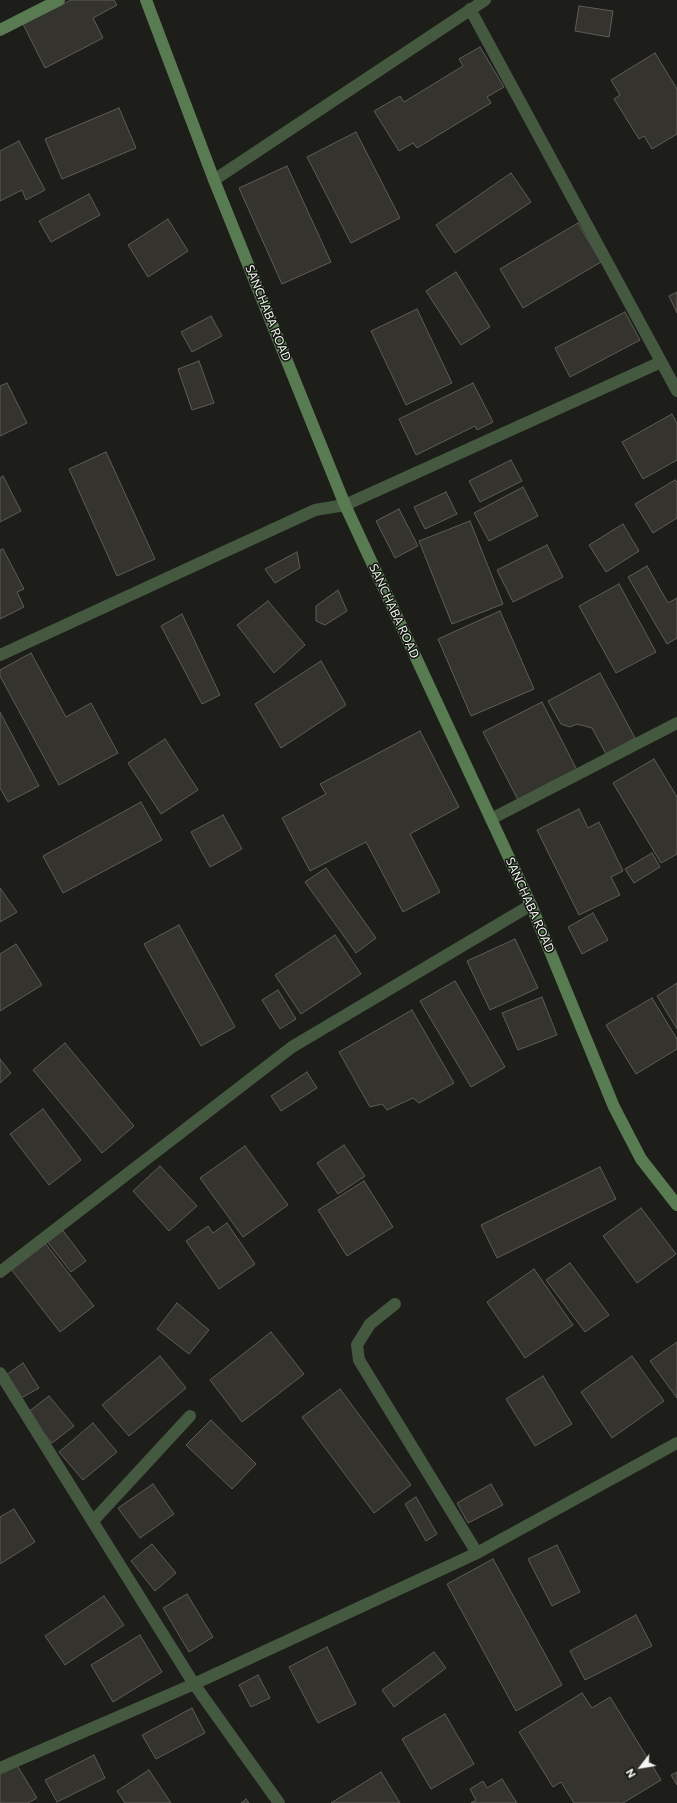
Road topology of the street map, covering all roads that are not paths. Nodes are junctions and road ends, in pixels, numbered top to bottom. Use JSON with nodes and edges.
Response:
{"nodes":[{"id":1,"x":59,"y":0,"type":"edge"},
{"id":2,"x":146,"y":0,"type":"edge"},
{"id":3,"x":485,"y":0,"type":"edge"},
{"id":4,"x":470,"y":9,"type":"junction"},
{"id":5,"x":0,"y":30,"type":"edge"},
{"id":6,"x":214,"y":180,"type":"junction"},
{"id":7,"x":661,"y":362,"type":"junction"},
{"id":8,"x":677,"y":391,"type":"edge"},
{"id":9,"x":345,"y":505,"type":"junction"},
{"id":10,"x":0,"y":655,"type":"edge"},
{"id":11,"x":677,"y":723,"type":"edge"},
{"id":12,"x":491,"y":819,"type":"junction"},
{"id":13,"x":531,"y":905,"type":"junction"},
{"id":14,"x":675,"y":1200,"type":"edge"},
{"id":15,"x":0,"y":1272,"type":"edge"},
{"id":16,"x":396,"y":1304,"type":"dead end"},
{"id":17,"x":0,"y":1373,"type":"edge"},
{"id":18,"x":190,"y":1416,"type":"dead end"},
{"id":19,"x":677,"y":1443,"type":"edge"},
{"id":20,"x":92,"y":1521,"type":"junction"},
{"id":21,"x":477,"y":1553,"type":"junction"},
{"id":22,"x":194,"y":1684,"type":"junction"},
{"id":23,"x":0,"y":1768,"type":"edge"},
{"id":24,"x":279,"y":1803,"type":"edge"}],
"edges":[{"from":1,"to":5,"type":"street"},
{"from":2,"to":6,"type":"street","name":"SANCHABA ROAD"},
{"from":3,"to":4,"type":"street"},
{"from":4,"to":6,"type":"street"},
{"from":4,"to":7,"type":"street"},
{"from":6,"to":9,"type":"street","name":"SANCHABA ROAD"},
{"from":7,"to":8,"type":"street"},
{"from":7,"to":9,"type":"street"},
{"from":9,"to":10,"type":"street"},
{"from":9,"to":12,"type":"street","name":"SANCHABA ROAD"},
{"from":11,"to":12,"type":"street"},
{"from":12,"to":13,"type":"street","name":"SANCHABA ROAD"},
{"from":13,"to":14,"type":"street","name":"SANCHABA ROAD"},
{"from":13,"to":15,"type":"street"},
{"from":16,"to":21,"type":"street"},
{"from":17,"to":20,"type":"street"},
{"from":18,"to":20,"type":"street"},
{"from":19,"to":21,"type":"street"},
{"from":20,"to":22,"type":"street"},
{"from":21,"to":22,"type":"street"},
{"from":22,"to":23,"type":"street"},
{"from":22,"to":24,"type":"street"}]}
